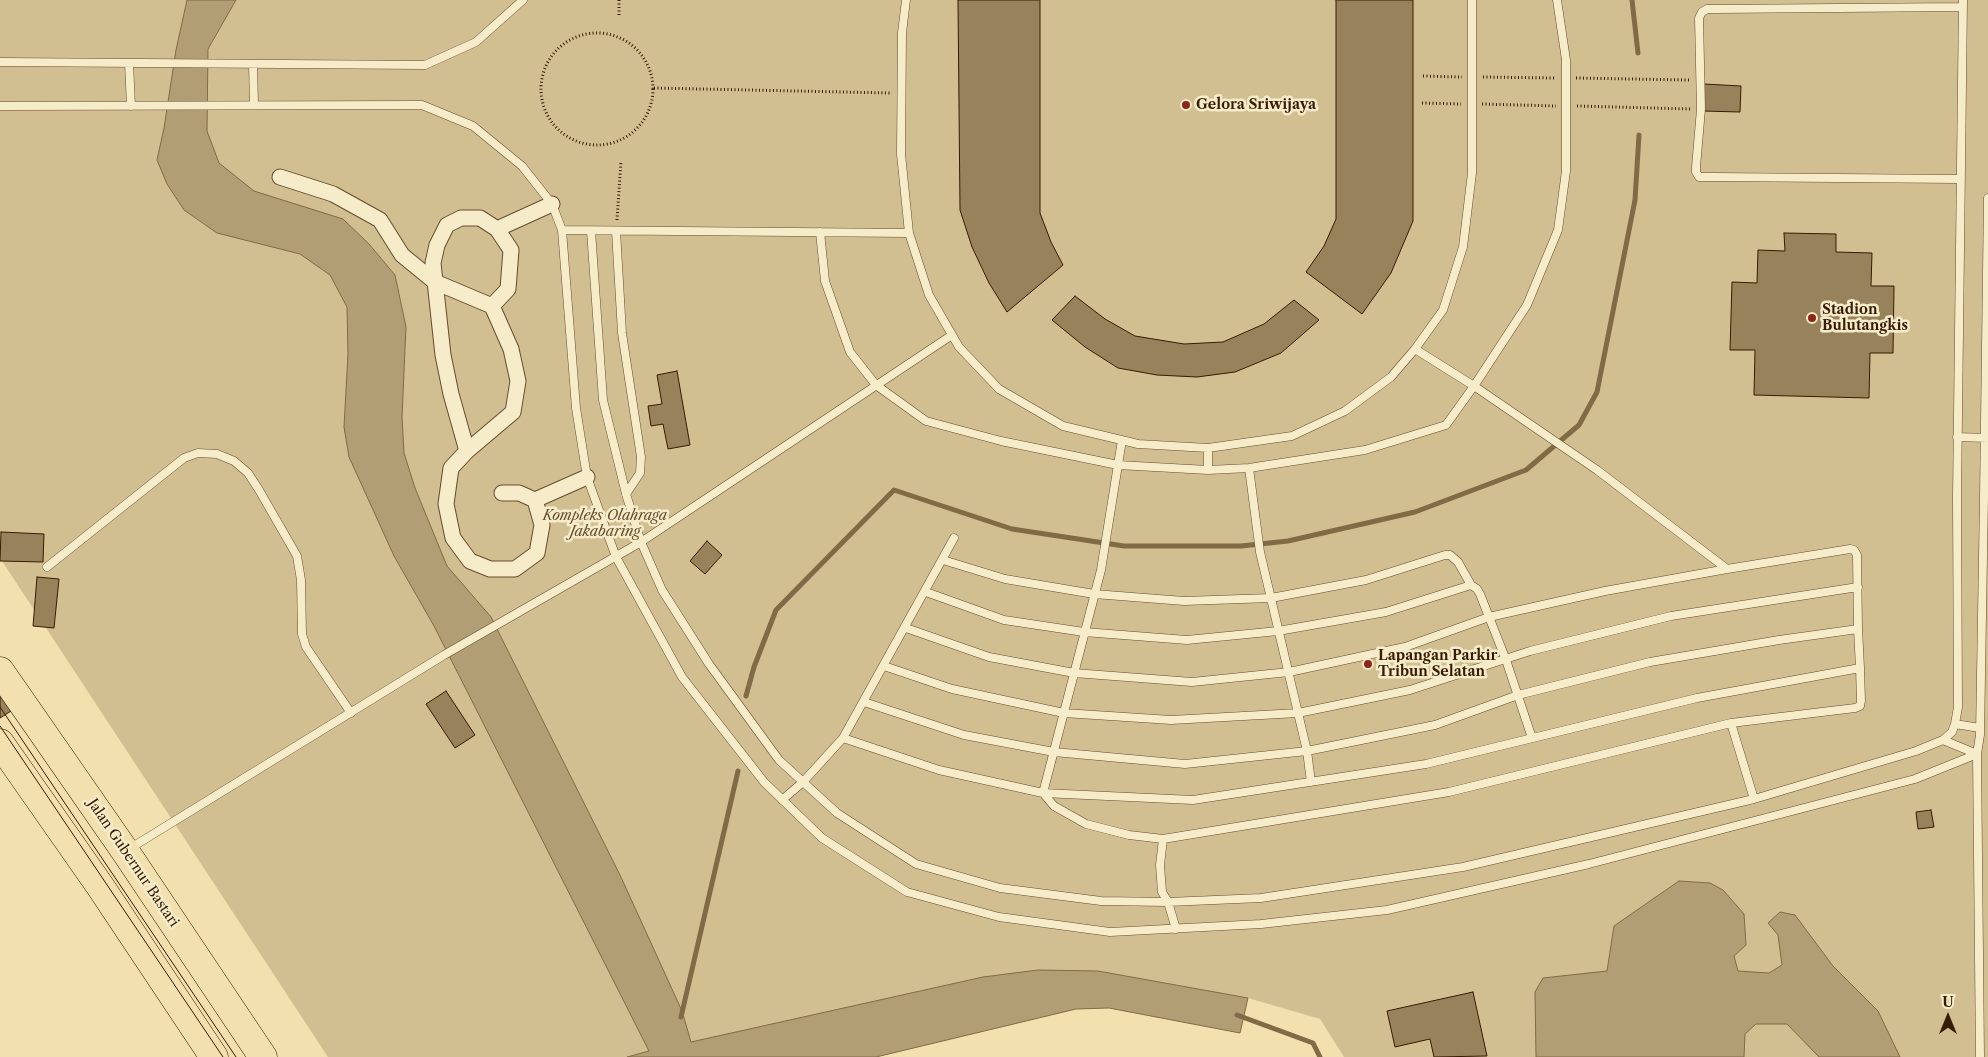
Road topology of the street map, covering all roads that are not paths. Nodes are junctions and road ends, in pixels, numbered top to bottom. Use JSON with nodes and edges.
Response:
{"nodes":[{"id":1,"x":523,"y":0,"type":"edge"},
{"id":2,"x":906,"y":0,"type":"edge"},
{"id":3,"x":1472,"y":0,"type":"edge"},
{"id":4,"x":1557,"y":0,"type":"edge"},
{"id":5,"x":1963,"y":4,"type":"edge"},
{"id":6,"x":0,"y":62,"type":"edge"},
{"id":7,"x":129,"y":63,"type":"junction"},
{"id":8,"x":253,"y":64,"type":"junction"},
{"id":9,"x":254,"y":105,"type":"junction"},
{"id":10,"x":0,"y":106,"type":"edge"},
{"id":11,"x":130,"y":106,"type":"junction"},
{"id":12,"x":280,"y":177,"type":"dead end"},
{"id":13,"x":1960,"y":179,"type":"junction"},
{"id":14,"x":1988,"y":198,"type":"edge"},
{"id":15,"x":552,"y":204,"type":"junction"},
{"id":16,"x":497,"y":229,"type":"junction"},
{"id":17,"x":562,"y":230,"type":"junction"},
{"id":18,"x":591,"y":231,"type":"junction"},
{"id":19,"x":616,"y":231,"type":"junction"},
{"id":20,"x":820,"y":232,"type":"junction"},
{"id":21,"x":909,"y":233,"type":"junction"},
{"id":22,"x":435,"y":282,"type":"junction"},
{"id":23,"x":492,"y":306,"type":"junction"},
{"id":24,"x":952,"y":334,"type":"junction"},
{"id":25,"x":1415,"y":349,"type":"junction"},
{"id":26,"x":876,"y":385,"type":"junction"},
{"id":27,"x":1474,"y":386,"type":"junction"},
{"id":28,"x":1958,"y":437,"type":"junction"},
{"id":29,"x":1986,"y":438,"type":"edge"},
{"id":30,"x":1122,"y":440,"type":"junction"},
{"id":31,"x":1208,"y":448,"type":"junction"},
{"id":32,"x":467,"y":451,"type":"junction"},
{"id":33,"x":1118,"y":465,"type":"junction"},
{"id":34,"x":1249,"y":468,"type":"junction"},
{"id":35,"x":1208,"y":470,"type":"junction"},
{"id":36,"x":587,"y":477,"type":"junction"},
{"id":37,"x":502,"y":493,"type":"dead end"},
{"id":38,"x":626,"y":494,"type":"junction"},
{"id":39,"x":534,"y":500,"type":"junction"},
{"id":40,"x":954,"y":538,"type":"dead end"},
{"id":41,"x":641,"y":542,"type":"junction"},
{"id":42,"x":616,"y":556,"type":"junction"},
{"id":43,"x":943,"y":560,"type":"junction"},
{"id":44,"x":47,"y":567,"type":"dead end"},
{"id":45,"x":1727,"y":569,"type":"junction"},
{"id":46,"x":1471,"y":585,"type":"junction"},
{"id":47,"x":1858,"y":587,"type":"junction"},
{"id":48,"x":926,"y":592,"type":"junction"},
{"id":49,"x":1094,"y":594,"type":"junction"},
{"id":50,"x":1271,"y":598,"type":"junction"},
{"id":51,"x":1489,"y":617,"type":"junction"},
{"id":52,"x":906,"y":628,"type":"junction"},
{"id":53,"x":1858,"y":629,"type":"junction"},
{"id":54,"x":1278,"y":631,"type":"junction"},
{"id":55,"x":1084,"y":632,"type":"junction"},
{"id":56,"x":1506,"y":660,"type":"junction"},
{"id":57,"x":884,"y":666,"type":"junction"},
{"id":58,"x":1860,"y":668,"type":"junction"},
{"id":59,"x":0,"y":671,"type":"edge"},
{"id":60,"x":1289,"y":672,"type":"junction"},
{"id":61,"x":1074,"y":673,"type":"junction"},
{"id":62,"x":1518,"y":695,"type":"junction"},
{"id":63,"x":864,"y":702,"type":"junction"},
{"id":64,"x":352,"y":713,"type":"junction"},
{"id":65,"x":1064,"y":713,"type":"junction"},
{"id":66,"x":1298,"y":713,"type":"junction"},
{"id":67,"x":1731,"y":723,"type":"junction"},
{"id":68,"x":1956,"y":724,"type":"junction"},
{"id":69,"x":1980,"y":728,"type":"junction"},
{"id":70,"x":844,"y":738,"type":"junction"},
{"id":71,"x":1532,"y":738,"type":"junction"},
{"id":72,"x":1943,"y":740,"type":"junction"},
{"id":73,"x":0,"y":743,"type":"edge"},
{"id":74,"x":1307,"y":751,"type":"junction"},
{"id":75,"x":1054,"y":752,"type":"junction"},
{"id":76,"x":1977,"y":754,"type":"junction"},
{"id":77,"x":803,"y":782,"type":"junction"},
{"id":78,"x":1311,"y":782,"type":"junction"},
{"id":79,"x":1043,"y":793,"type":"junction"},
{"id":80,"x":1754,"y":799,"type":"junction"},
{"id":81,"x":782,"y":800,"type":"junction"},
{"id":82,"x":1163,"y":839,"type":"junction"},
{"id":83,"x":125,"y":851,"type":"junction"},
{"id":84,"x":1168,"y":902,"type":"junction"},
{"id":85,"x":1176,"y":929,"type":"junction"},
{"id":86,"x":1984,"y":968,"type":"edge"},
{"id":87,"x":214,"y":1057,"type":"edge"},
{"id":88,"x":263,"y":1057,"type":"edge"},
{"id":89,"x":1980,"y":1057,"type":"edge"}],
"edges":[{"from":1,"to":8,"type":"lane"},
{"from":2,"to":21,"type":"lane"},
{"from":3,"to":25,"type":"lane"},
{"from":4,"to":27,"type":"lane"},
{"from":5,"to":13,"type":"lane"},
{"from":5,"to":13,"type":"lane"},
{"from":6,"to":7,"type":"lane"},
{"from":7,"to":8,"type":"lane"},
{"from":7,"to":11,"type":"lane"},
{"from":8,"to":9,"type":"lane"},
{"from":9,"to":11,"type":"lane"},
{"from":9,"to":15,"type":"lane"},
{"from":10,"to":11,"type":"lane"},
{"from":12,"to":22,"type":"street"},
{"from":13,"to":28,"type":"lane"},
{"from":14,"to":29,"type":"lane"},
{"from":15,"to":16,"type":"street"},
{"from":15,"to":17,"type":"lane"},
{"from":16,"to":22,"type":"street"},
{"from":16,"to":23,"type":"street"},
{"from":17,"to":18,"type":"lane"},
{"from":17,"to":36,"type":"lane"},
{"from":18,"to":19,"type":"lane"},
{"from":18,"to":38,"type":"lane"},
{"from":19,"to":20,"type":"lane"},
{"from":19,"to":38,"type":"lane"},
{"from":20,"to":21,"type":"lane"},
{"from":20,"to":26,"type":"lane"},
{"from":21,"to":24,"type":"lane"},
{"from":22,"to":23,"type":"street"},
{"from":22,"to":32,"type":"street"},
{"from":23,"to":32,"type":"street"},
{"from":24,"to":26,"type":"lane"},
{"from":24,"to":30,"type":"lane"},
{"from":25,"to":27,"type":"lane"},
{"from":25,"to":31,"type":"lane"},
{"from":26,"to":33,"type":"lane"},
{"from":26,"to":41,"type":"lane"},
{"from":27,"to":34,"type":"lane"},
{"from":27,"to":45,"type":"lane"},
{"from":28,"to":29,"type":"lane"},
{"from":28,"to":68,"type":"lane"},
{"from":29,"to":69,"type":"lane"},
{"from":30,"to":31,"type":"lane"},
{"from":30,"to":33,"type":"lane"},
{"from":31,"to":35,"type":"lane"},
{"from":32,"to":39,"type":"street"},
{"from":33,"to":35,"type":"lane"},
{"from":33,"to":49,"type":"lane"},
{"from":34,"to":35,"type":"lane"},
{"from":34,"to":50,"type":"lane"},
{"from":36,"to":39,"type":"street"},
{"from":36,"to":42,"type":"lane"},
{"from":37,"to":39,"type":"street"},
{"from":38,"to":41,"type":"lane"},
{"from":40,"to":43,"type":"lane"},
{"from":41,"to":42,"type":"lane"},
{"from":41,"to":77,"type":"lane"},
{"from":42,"to":64,"type":"lane"},
{"from":42,"to":81,"type":"lane"},
{"from":43,"to":48,"type":"lane"},
{"from":43,"to":49,"type":"lane"},
{"from":44,"to":64,"type":"lane"},
{"from":45,"to":47,"type":"lane"},
{"from":45,"to":51,"type":"lane"},
{"from":46,"to":50,"type":"lane"},
{"from":46,"to":51,"type":"lane"},
{"from":46,"to":54,"type":"lane"},
{"from":47,"to":53,"type":"lane"},
{"from":47,"to":56,"type":"lane"},
{"from":48,"to":52,"type":"lane"},
{"from":48,"to":55,"type":"lane"},
{"from":49,"to":50,"type":"lane"},
{"from":49,"to":55,"type":"lane"},
{"from":50,"to":54,"type":"lane"},
{"from":51,"to":56,"type":"lane"},
{"from":51,"to":60,"type":"lane"},
{"from":52,"to":57,"type":"lane"},
{"from":52,"to":61,"type":"lane"},
{"from":53,"to":58,"type":"lane"},
{"from":53,"to":62,"type":"lane"},
{"from":54,"to":55,"type":"lane"},
{"from":54,"to":60,"type":"lane"},
{"from":55,"to":61,"type":"lane"},
{"from":56,"to":62,"type":"lane"},
{"from":56,"to":66,"type":"lane"},
{"from":57,"to":63,"type":"lane"},
{"from":57,"to":65,"type":"lane"},
{"from":58,"to":67,"type":"lane"},
{"from":58,"to":71,"type":"lane"},
{"from":59,"to":83,"type":"highway","name":"Jalan Gubernur Bastari"},
{"from":60,"to":61,"type":"lane"},
{"from":60,"to":66,"type":"lane"},
{"from":61,"to":65,"type":"lane"},
{"from":62,"to":71,"type":"lane"},
{"from":62,"to":74,"type":"lane"},
{"from":63,"to":70,"type":"lane"},
{"from":63,"to":75,"type":"lane"},
{"from":64,"to":83,"type":"lane"},
{"from":65,"to":66,"type":"lane"},
{"from":65,"to":75,"type":"lane"},
{"from":66,"to":74,"type":"lane"},
{"from":67,"to":80,"type":"lane"},
{"from":67,"to":82,"type":"lane"},
{"from":68,"to":69,"type":"lane"},
{"from":68,"to":72,"type":"lane"},
{"from":69,"to":76,"type":"lane"},
{"from":70,"to":77,"type":"lane"},
{"from":70,"to":79,"type":"lane"},
{"from":71,"to":78,"type":"lane"},
{"from":72,"to":76,"type":"lane"},
{"from":72,"to":80,"type":"lane"},
{"from":73,"to":87,"type":"highway"},
{"from":74,"to":75,"type":"lane"},
{"from":74,"to":78,"type":"lane"},
{"from":75,"to":79,"type":"lane"},
{"from":76,"to":85,"type":"lane"},
{"from":76,"to":86,"type":"lane"},
{"from":77,"to":81,"type":"lane"},
{"from":77,"to":84,"type":"lane"},
{"from":78,"to":79,"type":"lane"},
{"from":79,"to":82,"type":"lane"},
{"from":80,"to":84,"type":"lane"},
{"from":81,"to":85,"type":"lane"},
{"from":82,"to":84,"type":"lane"},
{"from":83,"to":88,"type":"highway","name":"Jalan Gubernur Bastari"},
{"from":84,"to":85,"type":"lane"},
{"from":86,"to":89,"type":"lane"}]}
